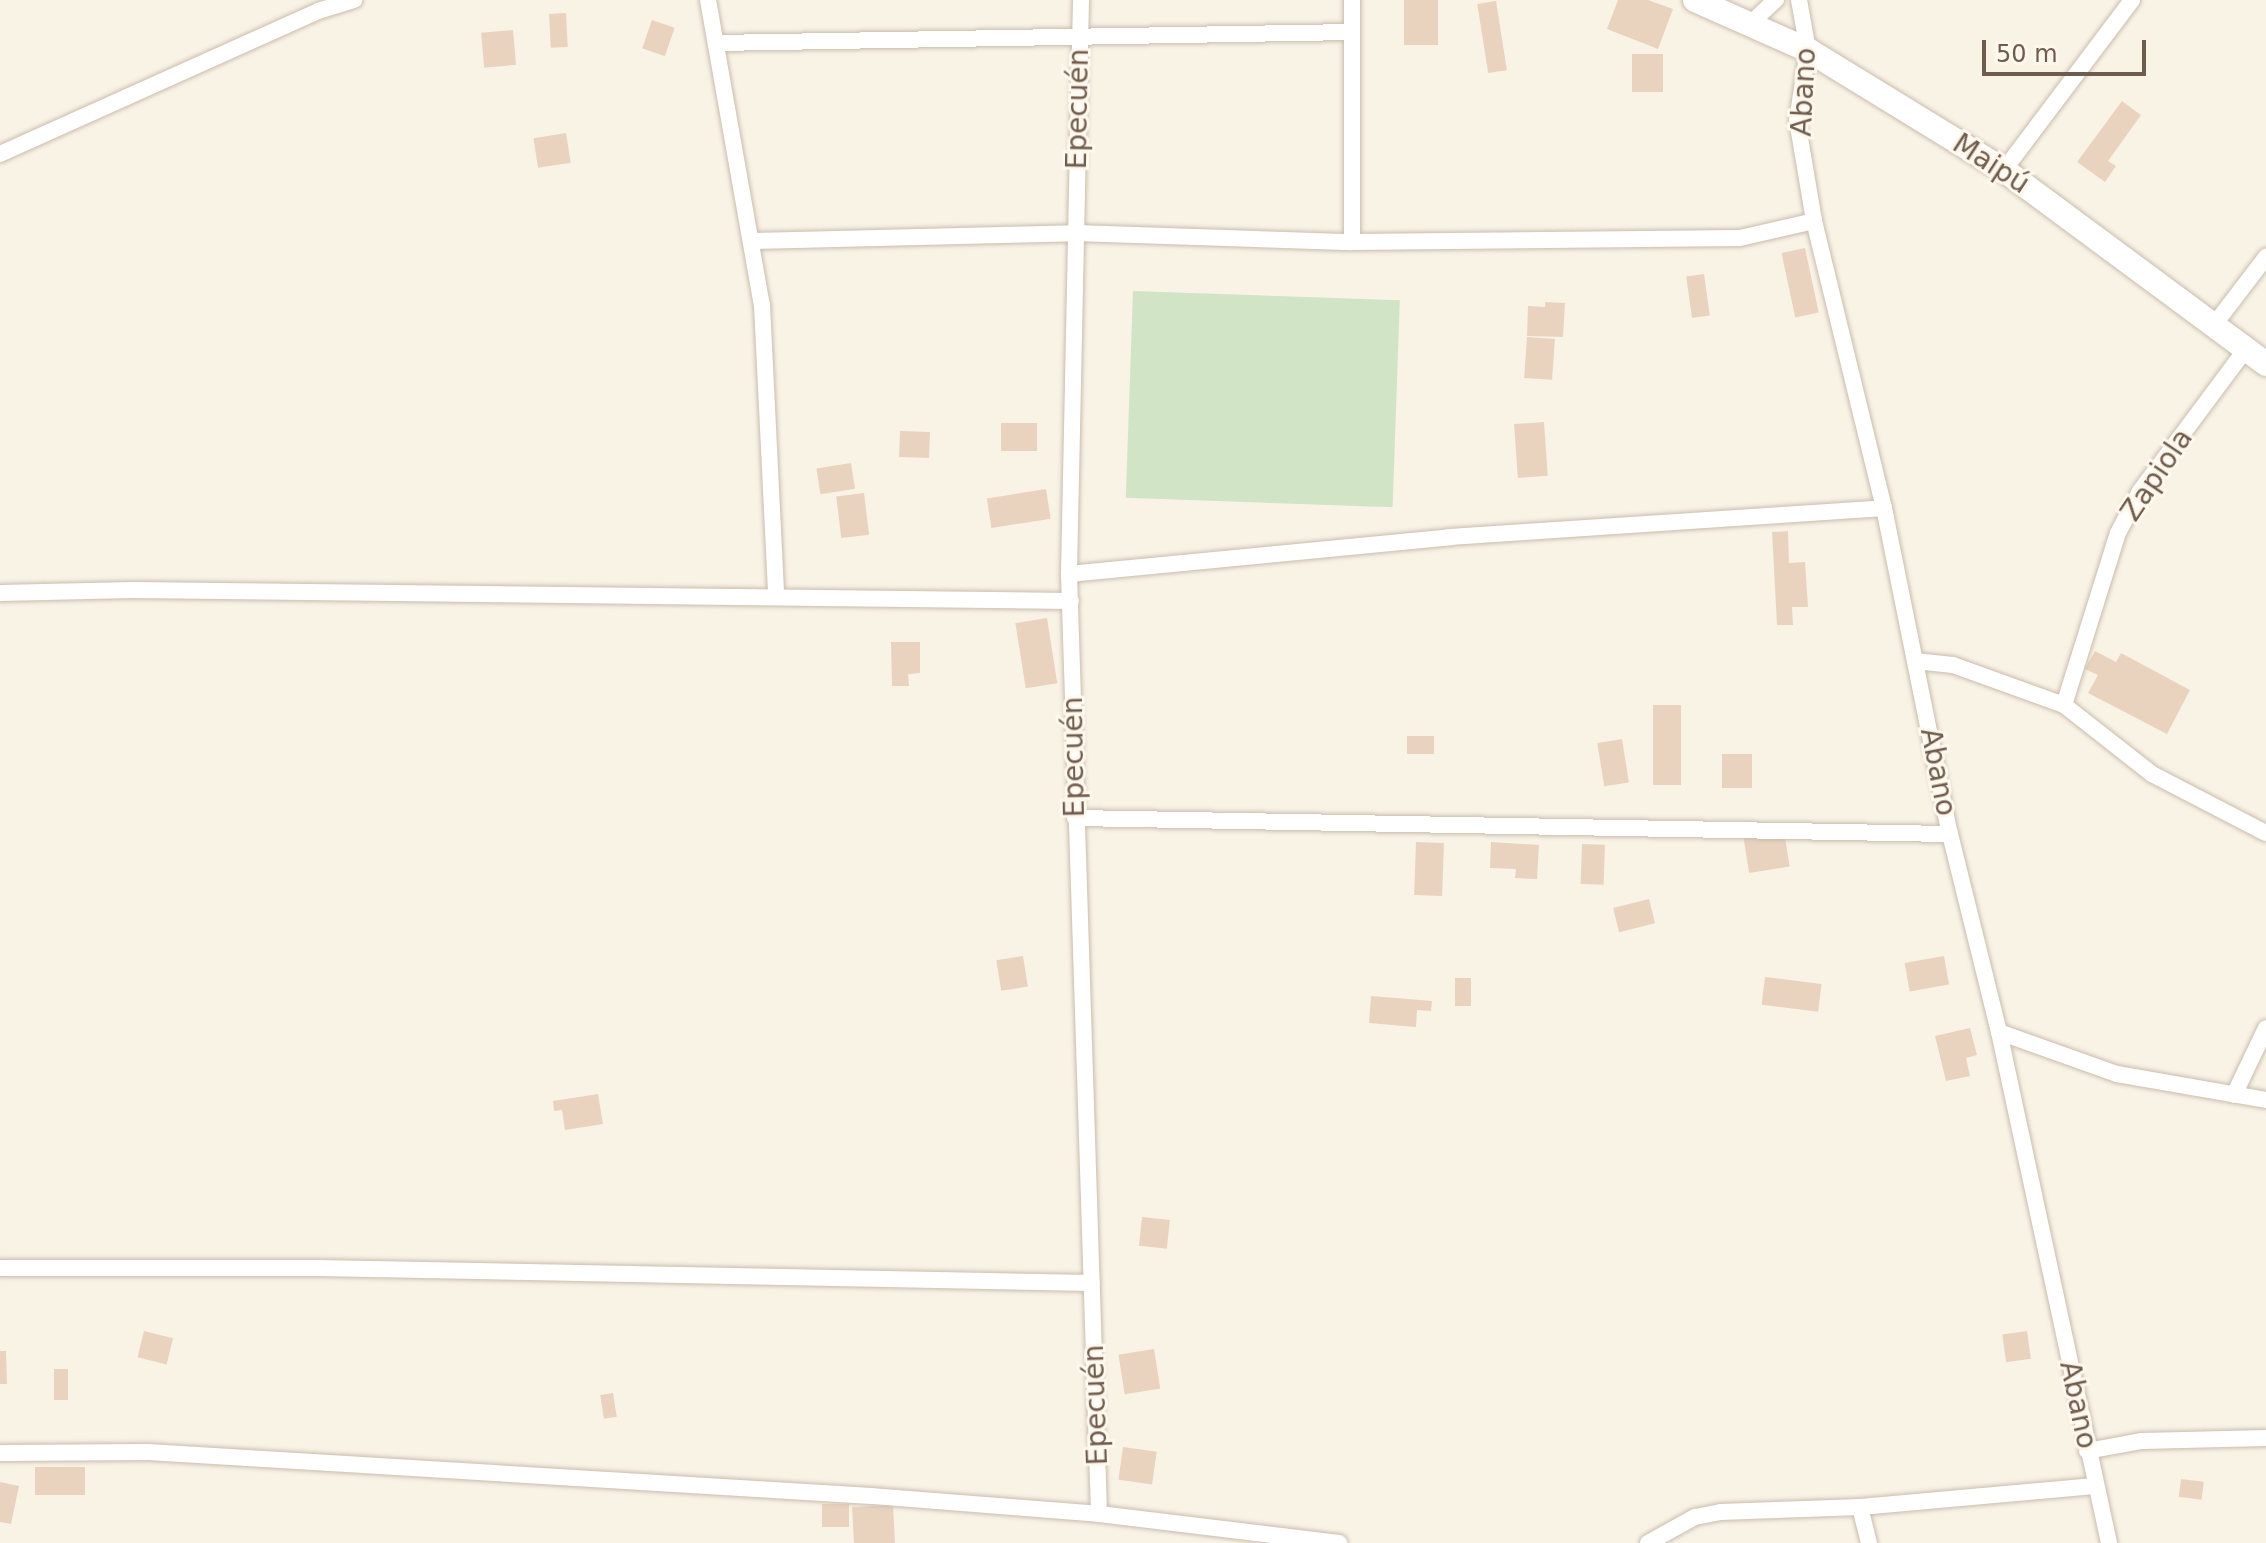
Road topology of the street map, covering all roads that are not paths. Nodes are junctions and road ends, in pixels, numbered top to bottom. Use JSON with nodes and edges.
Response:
{"nodes":[{"id":1,"x":354,"y":0,"type":"edge"},
{"id":2,"x":708,"y":0,"type":"edge"},
{"id":3,"x":1081,"y":0,"type":"edge"},
{"id":4,"x":1352,"y":0,"type":"edge"},
{"id":5,"x":1695,"y":0,"type":"edge"},
{"id":6,"x":1776,"y":0,"type":"edge"},
{"id":7,"x":1799,"y":0,"type":"edge"},
{"id":8,"x":2132,"y":0,"type":"edge"},
{"id":9,"x":1752,"y":22,"type":"junction"},
{"id":10,"x":1352,"y":32,"type":"junction"},
{"id":11,"x":1079,"y":37,"type":"junction"},
{"id":12,"x":716,"y":43,"type":"junction"},
{"id":13,"x":1808,"y":50,"type":"junction"},
{"id":14,"x":0,"y":154,"type":"edge"},
{"id":15,"x":2004,"y":170,"type":"junction"},
{"id":16,"x":1814,"y":221,"type":"junction"},
{"id":17,"x":1075,"y":233,"type":"junction"},
{"id":18,"x":753,"y":241,"type":"junction"},
{"id":19,"x":1352,"y":242,"type":"junction"},
{"id":20,"x":2266,"y":257,"type":"edge"},
{"id":21,"x":2214,"y":325,"type":"junction"},
{"id":22,"x":2246,"y":349,"type":"junction"},
{"id":23,"x":2266,"y":364,"type":"edge"},
{"id":24,"x":1884,"y":508,"type":"junction"},
{"id":25,"x":1069,"y":574,"type":"junction"},
{"id":26,"x":0,"y":593,"type":"edge"},
{"id":27,"x":776,"y":596,"type":"junction"},
{"id":28,"x":1071,"y":601,"type":"junction"},
{"id":29,"x":1915,"y":661,"type":"junction"},
{"id":30,"x":2064,"y":705,"type":"junction"},
{"id":31,"x":1075,"y":818,"type":"junction"},
{"id":32,"x":2265,"y":830,"type":"edge"},
{"id":33,"x":1950,"y":834,"type":"junction"},
{"id":34,"x":2266,"y":1028,"type":"edge"},
{"id":35,"x":1999,"y":1032,"type":"junction"},
{"id":36,"x":2234,"y":1095,"type":"junction"},
{"id":37,"x":2266,"y":1100,"type":"edge"},
{"id":38,"x":0,"y":1268,"type":"edge"},
{"id":39,"x":1092,"y":1283,"type":"junction"},
{"id":40,"x":2266,"y":1438,"type":"edge"},
{"id":41,"x":2087,"y":1451,"type":"junction"},
{"id":42,"x":0,"y":1453,"type":"edge"},
{"id":43,"x":2095,"y":1486,"type":"junction"},
{"id":44,"x":1860,"y":1507,"type":"junction"},
{"id":45,"x":1099,"y":1514,"type":"junction"},
{"id":46,"x":1339,"y":1543,"type":"edge"},
{"id":47,"x":1648,"y":1543,"type":"edge"},
{"id":48,"x":1869,"y":1543,"type":"edge"},
{"id":49,"x":2109,"y":1543,"type":"edge"}],
"edges":[{"from":1,"to":14,"type":"street"},
{"from":2,"to":12,"type":"street"},
{"from":3,"to":11,"type":"street","name":"Epecuén"},
{"from":4,"to":10,"type":"street"},
{"from":5,"to":9,"type":"main road","name":"Maipú"},
{"from":6,"to":9,"type":"street"},
{"from":7,"to":13,"type":"street","name":"Abano"},
{"from":8,"to":15,"type":"street"},
{"from":9,"to":13,"type":"main road","name":"Maipú"},
{"from":10,"to":11,"type":"street"},
{"from":10,"to":19,"type":"street"},
{"from":11,"to":12,"type":"street"},
{"from":11,"to":17,"type":"street","name":"Epecuén"},
{"from":12,"to":18,"type":"street"},
{"from":13,"to":15,"type":"main road","name":"Maipú"},
{"from":13,"to":16,"type":"street","name":"Abano"},
{"from":15,"to":21,"type":"main road","name":"Maipú"},
{"from":16,"to":19,"type":"street"},
{"from":16,"to":24,"type":"street","name":"Abano"},
{"from":17,"to":18,"type":"street"},
{"from":17,"to":19,"type":"street"},
{"from":17,"to":25,"type":"street","name":"Epecuén"},
{"from":18,"to":27,"type":"street"},
{"from":20,"to":21,"type":"street"},
{"from":21,"to":22,"type":"main road","name":"Maipú"},
{"from":22,"to":23,"type":"main road","name":"Maipú"},
{"from":22,"to":30,"type":"street","name":"Zapiola"},
{"from":24,"to":25,"type":"street"},
{"from":24,"to":29,"type":"street","name":"Abano"},
{"from":25,"to":28,"type":"street","name":"Epecuén"},
{"from":26,"to":27,"type":"street"},
{"from":27,"to":28,"type":"street"},
{"from":28,"to":31,"type":"street","name":"Epecuén"},
{"from":29,"to":30,"type":"street"},
{"from":29,"to":33,"type":"street","name":"Abano"},
{"from":30,"to":32,"type":"street"},
{"from":31,"to":33,"type":"street"},
{"from":31,"to":39,"type":"street","name":"Epecuén"},
{"from":33,"to":35,"type":"street","name":"Abano"},
{"from":34,"to":36,"type":"street"},
{"from":35,"to":36,"type":"street"},
{"from":35,"to":41,"type":"street","name":"Abano"},
{"from":36,"to":37,"type":"street"},
{"from":38,"to":39,"type":"street"},
{"from":39,"to":45,"type":"street","name":"Epecuén"},
{"from":40,"to":41,"type":"street"},
{"from":41,"to":43,"type":"street","name":"Abano"},
{"from":42,"to":45,"type":"street"},
{"from":43,"to":44,"type":"street"},
{"from":43,"to":49,"type":"street","name":"Abano"},
{"from":44,"to":47,"type":"street"},
{"from":44,"to":48,"type":"street"},
{"from":45,"to":46,"type":"street"}]}
